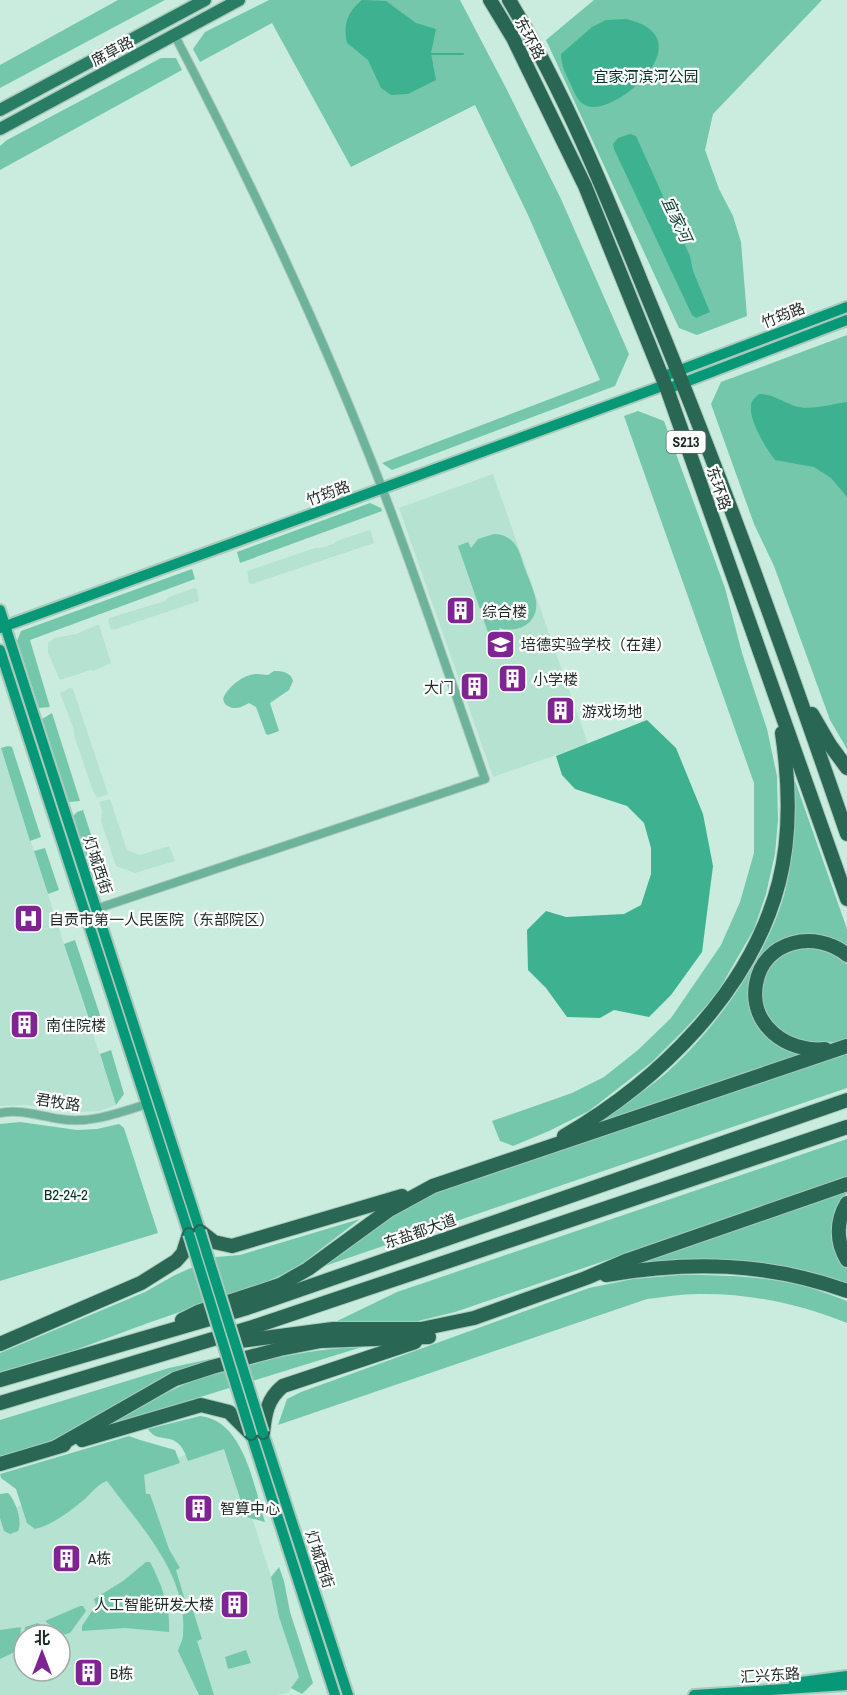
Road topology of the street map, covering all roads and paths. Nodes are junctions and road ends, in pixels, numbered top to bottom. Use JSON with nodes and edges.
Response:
{"nodes":[{"id":1,"x":205,"y":0,"type":"edge"},
{"id":2,"x":239,"y":0,"type":"edge"},
{"id":3,"x":490,"y":0,"type":"edge"},
{"id":4,"x":509,"y":0,"type":"edge"},
{"id":5,"x":174,"y":34,"type":"junction"},
{"id":6,"x":0,"y":110,"type":"edge"},
{"id":7,"x":0,"y":129,"type":"edge"},
{"id":8,"x":847,"y":307,"type":"edge"},
{"id":9,"x":847,"y":320,"type":"edge"},
{"id":10,"x":681,"y":377,"type":"junction"},
{"id":11,"x":665,"y":384,"type":"junction"},
{"id":12,"x":383,"y":489,"type":"junction"},
{"id":13,"x":0,"y":610,"type":"edge"},
{"id":14,"x":3,"y":627,"type":"edge"},
{"id":15,"x":0,"y":650,"type":"edge"},
{"id":16,"x":798,"y":691,"type":"junction"},
{"id":17,"x":776,"y":698,"type":"junction"},
{"id":18,"x":847,"y":768,"type":"edge"},
{"id":19,"x":847,"y":834,"type":"edge"},
{"id":20,"x":847,"y":897,"type":"edge"},
{"id":21,"x":96,"y":909,"type":"junction"},
{"id":22,"x":847,"y":955,"type":"edge"},
{"id":23,"x":845,"y":1046,"type":"edge"},
{"id":24,"x":847,"y":1100,"type":"edge"},
{"id":25,"x":147,"y":1104,"type":"junction"},
{"id":26,"x":0,"y":1113,"type":"edge"},
{"id":27,"x":847,"y":1127,"type":"edge"},
{"id":28,"x":542,"y":1149,"type":"junction"},
{"id":29,"x":847,"y":1184,"type":"edge"},
{"id":30,"x":433,"y":1186,"type":"junction"},
{"id":31,"x":847,"y":1203,"type":"edge"},
{"id":32,"x":195,"y":1233,"type":"junction"},
{"id":33,"x":847,"y":1260,"type":"edge"},
{"id":34,"x":586,"y":1278,"type":"junction"},
{"id":35,"x":847,"y":1291,"type":"edge"},
{"id":36,"x":474,"y":1318,"type":"junction"},
{"id":37,"x":429,"y":1337,"type":"junction"},
{"id":38,"x":146,"y":1338,"type":"junction"},
{"id":39,"x":0,"y":1344,"type":"edge"},
{"id":40,"x":184,"y":1348,"type":"junction"},
{"id":41,"x":0,"y":1380,"type":"edge"},
{"id":42,"x":0,"y":1403,"type":"edge"},
{"id":43,"x":257,"y":1433,"type":"junction"},
{"id":44,"x":56,"y":1448,"type":"junction"},
{"id":45,"x":0,"y":1464,"type":"edge"},
{"id":46,"x":847,"y":1676,"type":"edge"},
{"id":47,"x":847,"y":1685,"type":"edge"},
{"id":48,"x":743,"y":1692,"type":"junction"},
{"id":49,"x":335,"y":1695,"type":"edge"},
{"id":50,"x":348,"y":1695,"type":"edge"},
{"id":51,"x":694,"y":1695,"type":"edge"}],
"edges":[{"from":1,"to":6,"type":"main road","name":"席草路"},
{"from":2,"to":5,"type":"main road","name":"席草路"},
{"from":3,"to":11,"type":"highway","name":"东环路","number":"S213"},
{"from":4,"to":10,"type":"highway","name":"东环路","number":"S213"},
{"from":5,"to":7,"type":"main road","name":"席草路"},
{"from":5,"to":12,"type":"street"},
{"from":8,"to":10,"type":"street","name":"竹筠路"},
{"from":9,"to":10,"type":"street","name":"竹筠路"},
{"from":10,"to":11,"type":"street","name":"竹筠路"},
{"from":10,"to":16,"type":"highway","name":"东环路","number":"S213"},
{"from":11,"to":12,"type":"street","name":"竹筠路"},
{"from":11,"to":17,"type":"highway","name":"东环路","number":"S213"},
{"from":12,"to":14,"type":"street","name":"竹筠路"},
{"from":12,"to":21,"type":"street"},
{"from":13,"to":14,"type":"street","name":"灯城西街"},
{"from":14,"to":21,"type":"street","name":"灯城西街"},
{"from":15,"to":25,"type":"street","name":"灯城西街"},
{"from":16,"to":18,"type":"highway"},
{"from":16,"to":19,"type":"highway","name":"东环路","number":"S213"},
{"from":17,"to":20,"type":"highway","name":"东环路","number":"S213"},
{"from":17,"to":28,"type":"highway"},
{"from":21,"to":32,"type":"street","name":"灯城西街"},
{"from":22,"to":23,"type":"highway"},
{"from":23,"to":28,"type":"highway"},
{"from":24,"to":38,"type":"highway","name":"东盐都大道"},
{"from":25,"to":26,"type":"street","name":"君牧路"},
{"from":25,"to":32,"type":"street","name":"灯城西街"},
{"from":27,"to":40,"type":"highway"},
{"from":28,"to":30,"type":"highway"},
{"from":29,"to":34,"type":"highway"},
{"from":30,"to":32,"type":"highway"},
{"from":30,"to":38,"type":"highway"},
{"from":31,"to":33,"type":"highway"},
{"from":32,"to":39,"type":"highway"},
{"from":32,"to":43,"type":"street","bridge":true},
{"from":34,"to":35,"type":"highway"},
{"from":34,"to":36,"type":"highway"},
{"from":36,"to":37,"type":"highway"},
{"from":36,"to":40,"type":"highway"},
{"from":37,"to":43,"type":"highway"},
{"from":37,"to":44,"type":"highway"},
{"from":38,"to":41,"type":"highway","name":"东盐都大道"},
{"from":40,"to":42,"type":"highway"},
{"from":43,"to":44,"type":"highway"},
{"from":43,"to":49,"type":"street","name":"灯城西街"},
{"from":43,"to":50,"type":"street","name":"灯城西街"},
{"from":44,"to":45,"type":"highway"},
{"from":46,"to":48,"type":"street"},
{"from":47,"to":48,"type":"street","name":"汇兴东路"},
{"from":48,"to":51,"type":"street","name":"汇兴东路"}]}
